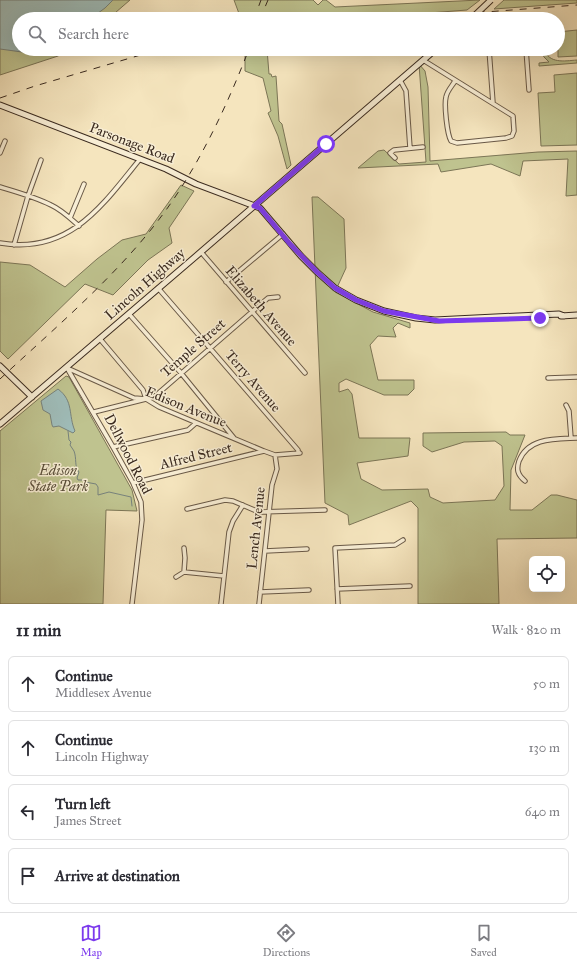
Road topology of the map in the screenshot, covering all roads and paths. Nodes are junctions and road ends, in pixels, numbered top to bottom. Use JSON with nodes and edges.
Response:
{"nodes":[{"id":1,"x":491,"y":0,"type":"edge"},
{"id":2,"x":478,"y":12,"type":"edge"},
{"id":3,"x":428,"y":56,"type":"edge"},
{"id":4,"x":490,"y":56,"type":"edge"},
{"id":5,"x":527,"y":56,"type":"edge"},
{"id":6,"x":423,"y":60,"type":"junction"},
{"id":7,"x":399,"y":81,"type":"junction"},
{"id":8,"x":455,"y":81,"type":"junction"},
{"id":9,"x":530,"y":90,"type":"dead end"},
{"id":10,"x":493,"y":103,"type":"junction"},
{"id":11,"x":0,"y":105,"type":"edge"},
{"id":12,"x":5,"y":141,"type":"dead end"},
{"id":13,"x":424,"y":147,"type":"dead end"},
{"id":14,"x":410,"y":148,"type":"junction"},
{"id":15,"x":0,"y":153,"type":"edge"},
{"id":16,"x":395,"y":158,"type":"dead end"},
{"id":17,"x":140,"y":159,"type":"junction"},
{"id":18,"x":41,"y":160,"type":"dead end"},
{"id":19,"x":84,"y":184,"type":"dead end"},
{"id":20,"x":0,"y":187,"type":"edge"},
{"id":21,"x":28,"y":196,"type":"junction"},
{"id":22,"x":254,"y":206,"type":"junction"},
{"id":23,"x":70,"y":218,"type":"junction"},
{"id":24,"x":79,"y":226,"type":"junction"},
{"id":25,"x":283,"y":234,"type":"junction"},
{"id":26,"x":0,"y":243,"type":"edge"},
{"id":27,"x":14,"y":245,"type":"junction"},
{"id":28,"x":201,"y":252,"type":"junction"},
{"id":29,"x":226,"y":282,"type":"junction"},
{"id":30,"x":158,"y":288,"type":"junction"},
{"id":31,"x":278,"y":297,"type":"dead end"},
{"id":32,"x":252,"y":312,"type":"junction"},
{"id":33,"x":129,"y":314,"type":"junction"},
{"id":34,"x":577,"y":315,"type":"edge"},
{"id":35,"x":100,"y":339,"type":"junction"},
{"id":36,"x":210,"y":348,"type":"junction"},
{"id":37,"x":0,"y":366,"type":"edge"},
{"id":38,"x":67,"y":368,"type":"junction"},
{"id":39,"x":181,"y":373,"type":"junction"},
{"id":40,"x":306,"y":373,"type":"dead end"},
{"id":41,"x":577,"y":377,"type":"edge"},
{"id":42,"x":548,"y":378,"type":"dead end"},
{"id":43,"x":32,"y":397,"type":"junction"},
{"id":44,"x":146,"y":399,"type":"junction"},
{"id":45,"x":566,"y":405,"type":"dead end"},
{"id":46,"x":94,"y":412,"type":"junction"},
{"id":47,"x":196,"y":423,"type":"junction"},
{"id":48,"x":0,"y":424,"type":"edge"},
{"id":49,"x":234,"y":438,"type":"junction"},
{"id":50,"x":571,"y":438,"type":"junction"},
{"id":51,"x":577,"y":438,"type":"edge"},
{"id":52,"x":114,"y":447,"type":"junction"},
{"id":53,"x":264,"y":451,"type":"junction"},
{"id":54,"x":299,"y":453,"type":"joint"},
{"id":55,"x":275,"y":455,"type":"junction"},
{"id":56,"x":525,"y":481,"type":"dead end"},
{"id":57,"x":133,"y":483,"type":"junction"},
{"id":58,"x":243,"y":505,"type":"junction"},
{"id":59,"x":187,"y":509,"type":"dead end"},
{"id":60,"x":325,"y":510,"type":"dead end"},
{"id":61,"x":269,"y":512,"type":"junction"},
{"id":62,"x":403,"y":540,"type":"dead end"},
{"id":63,"x":184,"y":548,"type":"dead end"},
{"id":64,"x":307,"y":549,"type":"dead end"},
{"id":65,"x":265,"y":551,"type":"junction"},
{"id":66,"x":184,"y":572,"type":"junction"},
{"id":67,"x":224,"y":576,"type":"junction"},
{"id":68,"x":176,"y":577,"type":"dead end"},
{"id":69,"x":410,"y":586,"type":"dead end"},
{"id":70,"x":337,"y":589,"type":"junction"},
{"id":71,"x":309,"y":590,"type":"dead end"},
{"id":72,"x":260,"y":592,"type":"junction"},
{"id":73,"x":132,"y":604,"type":"edge"},
{"id":74,"x":221,"y":604,"type":"edge"},
{"id":75,"x":259,"y":604,"type":"edge"},
{"id":76,"x":338,"y":604,"type":"edge"}],
"edges":[{"from":1,"to":2,"type":"street","bridge":true},
{"from":3,"to":6,"type":"street","name":"Lincoln Highway"},
{"from":4,"to":10,"type":"street"},
{"from":5,"to":9,"type":"street"},
{"from":6,"to":7,"type":"street","name":"Lincoln Highway"},
{"from":6,"to":8,"type":"street"},
{"from":7,"to":14,"type":"street"},
{"from":7,"to":22,"type":"street","name":"Lincoln Highway"},
{"from":8,"to":10,"type":"street"},
{"from":8,"to":10,"type":"street"},
{"from":11,"to":17,"type":"street","name":"Parsonage Road"},
{"from":12,"to":15,"type":"street"},
{"from":13,"to":14,"type":"street"},
{"from":14,"to":16,"type":"street"},
{"from":17,"to":22,"type":"street","name":"Parsonage Road"},
{"from":17,"to":24,"type":"street"},
{"from":18,"to":21,"type":"street"},
{"from":19,"to":23,"type":"street"},
{"from":20,"to":21,"type":"street"},
{"from":21,"to":23,"type":"street"},
{"from":21,"to":27,"type":"street"},
{"from":22,"to":25,"type":"street","name":"Parsonage Road"},
{"from":22,"to":28,"type":"street","name":"Lincoln Highway"},
{"from":23,"to":24,"type":"street"},
{"from":24,"to":27,"type":"street"},
{"from":25,"to":29,"type":"street"},
{"from":25,"to":34,"type":"street","name":"Parsonage Road"},
{"from":26,"to":27,"type":"street"},
{"from":28,"to":29,"type":"street","name":"Elizabeth Avenue"},
{"from":28,"to":30,"type":"street","name":"Lincoln Highway"},
{"from":29,"to":32,"type":"street","name":"Elizabeth Avenue"},
{"from":30,"to":33,"type":"street","name":"Lincoln Highway"},
{"from":30,"to":36,"type":"street","name":"Terry Avenue"},
{"from":31,"to":32,"type":"street","name":"Temple Street"},
{"from":32,"to":36,"type":"street","name":"Temple Street"},
{"from":32,"to":40,"type":"street","name":"Elizabeth Avenue"},
{"from":33,"to":35,"type":"street","name":"Lincoln Highway"},
{"from":33,"to":39,"type":"street"},
{"from":35,"to":38,"type":"street","name":"Lincoln Highway"},
{"from":35,"to":44,"type":"street"},
{"from":36,"to":39,"type":"street","name":"Temple Street"},
{"from":36,"to":54,"type":"street","name":"Terry Avenue"},
{"from":37,"to":43,"type":"street"},
{"from":38,"to":43,"type":"street","name":"Lincoln Highway"},
{"from":38,"to":44,"type":"street","name":"Edison Avenue"},
{"from":38,"to":46,"type":"street","name":"Dellwood Road"},
{"from":39,"to":44,"type":"street","name":"Temple Street"},
{"from":39,"to":49,"type":"street"},
{"from":41,"to":42,"type":"street"},
{"from":43,"to":48,"type":"street","name":"Lincoln Highway"},
{"from":44,"to":46,"type":"street","name":"Temple Street"},
{"from":44,"to":47,"type":"street","name":"Edison Avenue"},
{"from":45,"to":50,"type":"street"},
{"from":46,"to":52,"type":"street","name":"Dellwood Road"},
{"from":47,"to":49,"type":"street","name":"Edison Avenue"},
{"from":47,"to":52,"type":"street"},
{"from":49,"to":53,"type":"street","name":"Edison Avenue"},
{"from":50,"to":51,"type":"street"},
{"from":50,"to":56,"type":"street"},
{"from":52,"to":57,"type":"street","name":"Dellwood Road"},
{"from":53,"to":55,"type":"street","name":"Edison Avenue"},
{"from":53,"to":57,"type":"street","name":"Alfred Street"},
{"from":54,"to":55,"type":"street","name":"Edison Avenue"},
{"from":55,"to":61,"type":"street","name":"Lench Avenue"},
{"from":57,"to":73,"type":"street","name":"Dellwood Road"},
{"from":58,"to":59,"type":"street"},
{"from":58,"to":61,"type":"street"},
{"from":58,"to":67,"type":"street"},
{"from":60,"to":61,"type":"street"},
{"from":61,"to":65,"type":"street","name":"Lench Avenue"},
{"from":62,"to":70,"type":"street"},
{"from":63,"to":66,"type":"street"},
{"from":64,"to":65,"type":"street"},
{"from":65,"to":72,"type":"street","name":"Lench Avenue"},
{"from":66,"to":67,"type":"street"},
{"from":66,"to":68,"type":"street"},
{"from":67,"to":74,"type":"street"},
{"from":69,"to":70,"type":"street"},
{"from":70,"to":76,"type":"street"},
{"from":71,"to":72,"type":"street"},
{"from":72,"to":75,"type":"street","name":"Lench Avenue"}]}
